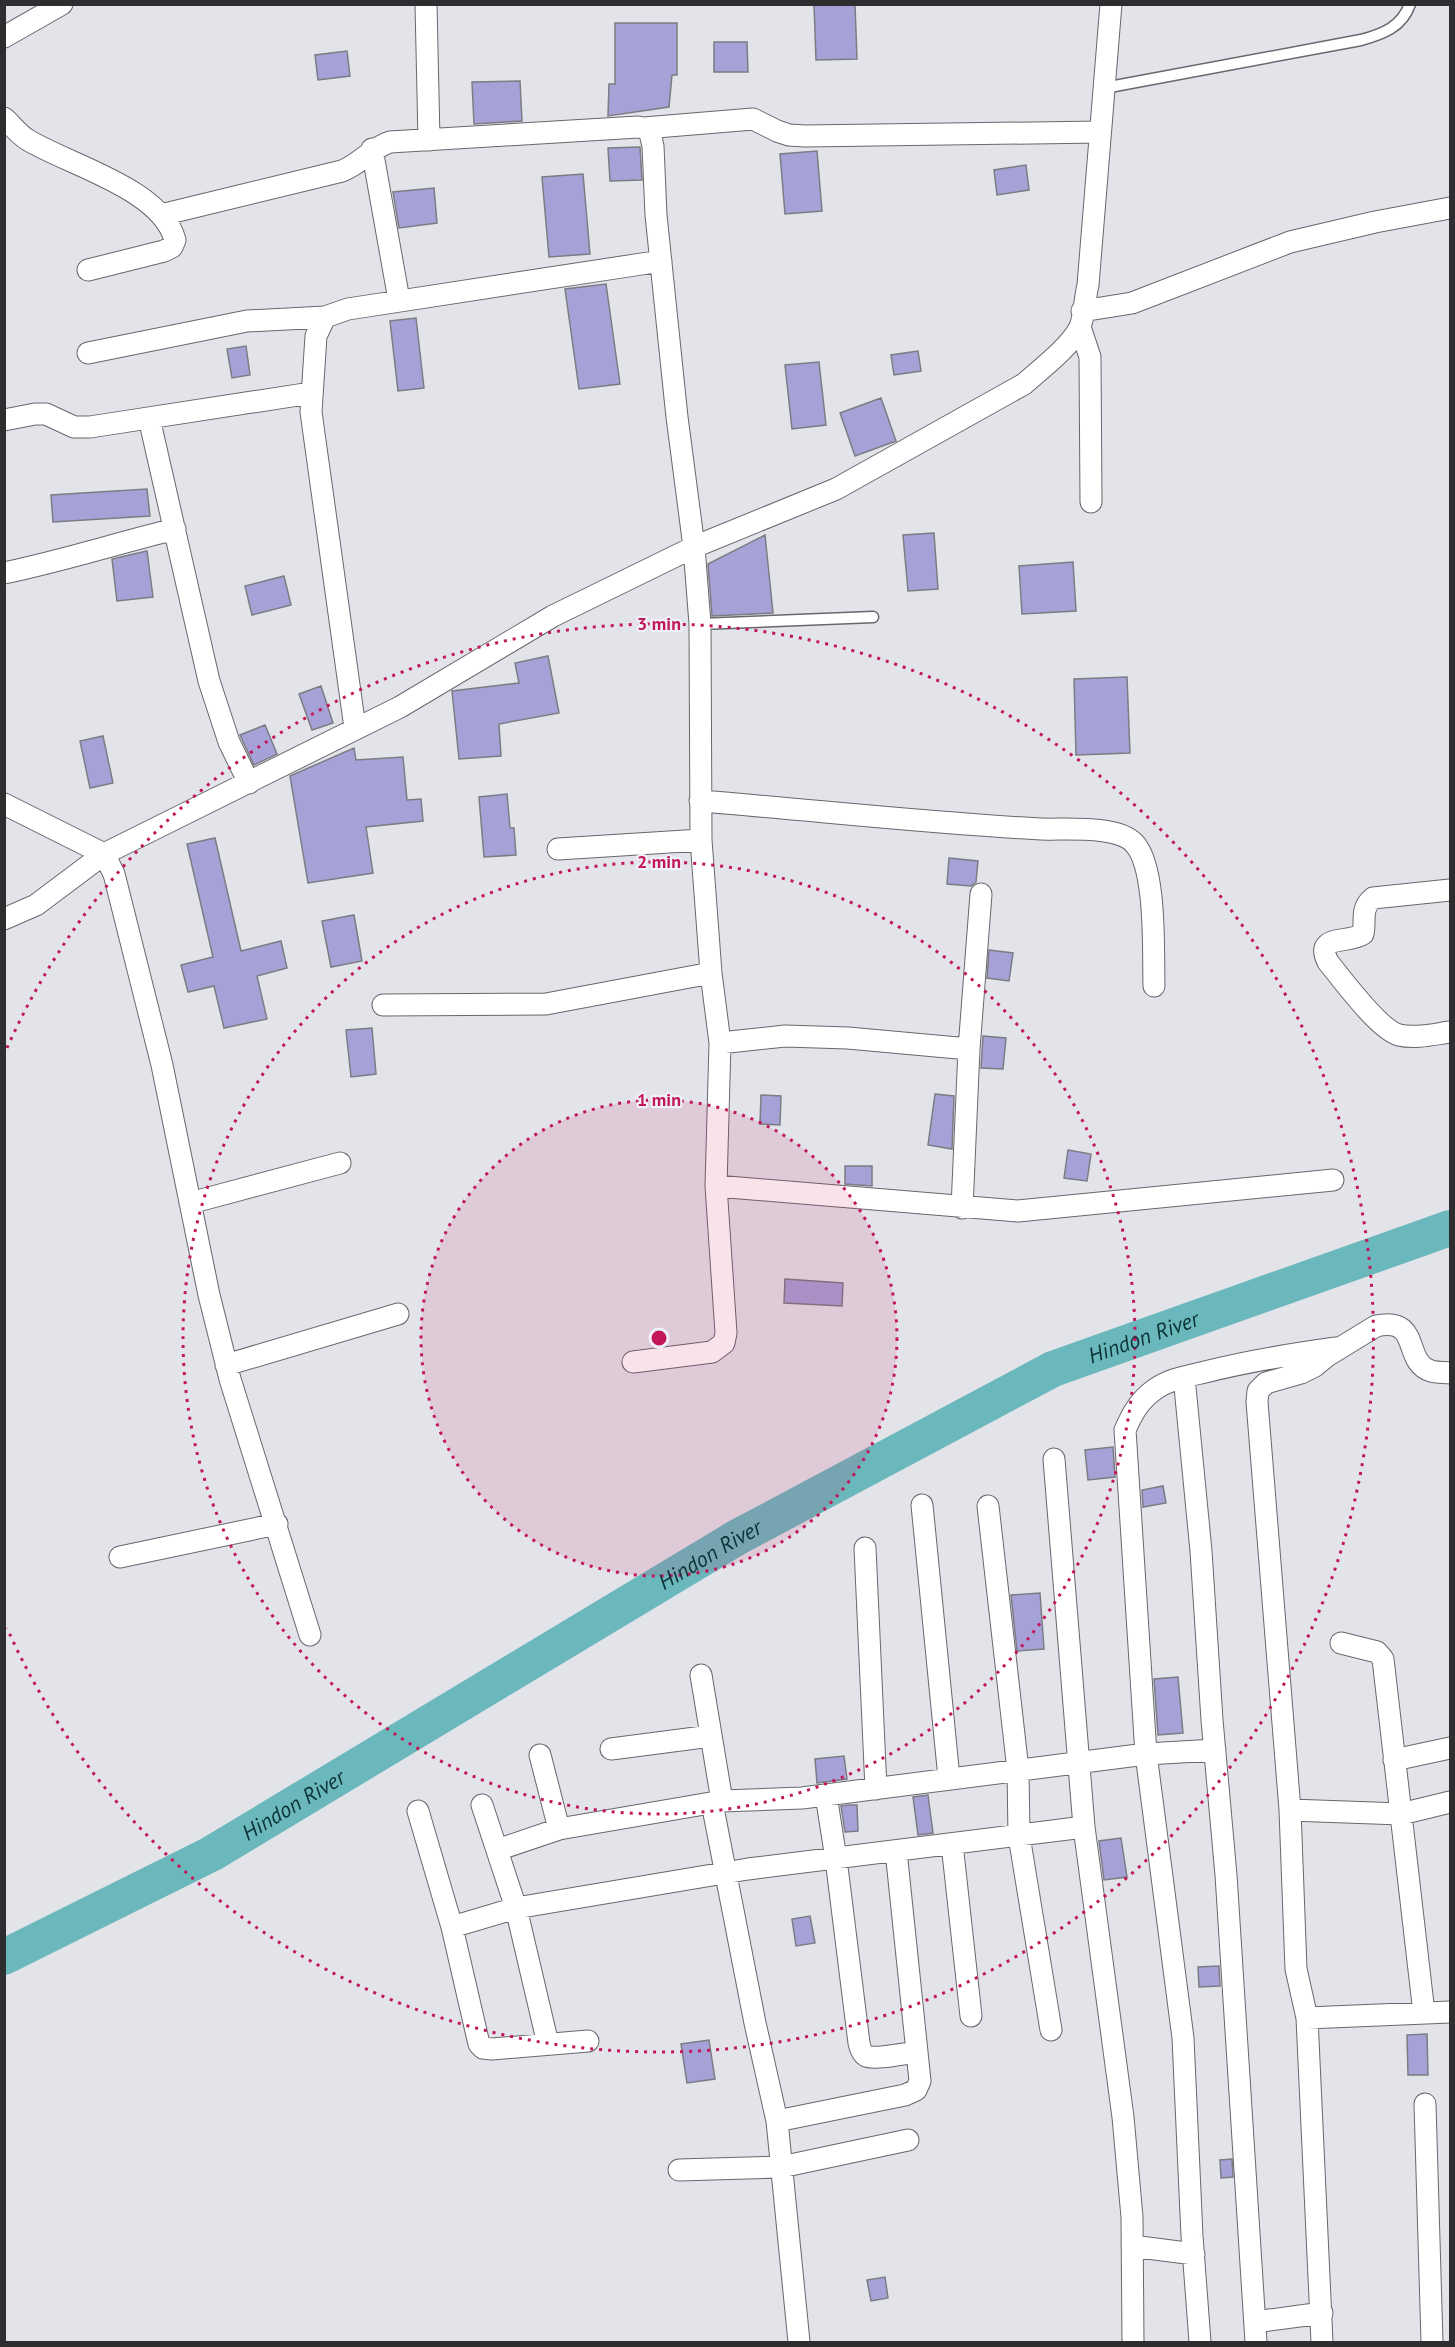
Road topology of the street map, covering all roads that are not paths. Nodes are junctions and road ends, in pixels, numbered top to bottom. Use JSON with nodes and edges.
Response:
{"nodes":[{"id":1,"x":62,"y":4,"type":"edge"},
{"id":2,"x":426,"y":4,"type":"edge"},
{"id":3,"x":1111,"y":4,"type":"edge"},
{"id":4,"x":1410,"y":4,"type":"edge"},
{"id":5,"x":4,"y":37,"type":"edge"},
{"id":6,"x":1104,"y":88,"type":"junction"},
{"id":7,"x":4,"y":118,"type":"edge"},
{"id":8,"x":644,"y":128,"type":"junction"},
{"id":9,"x":1100,"y":132,"type":"junction"},
{"id":10,"x":429,"y":140,"type":"junction"},
{"id":11,"x":372,"y":149,"type":"junction"},
{"id":12,"x":1450,"y":208,"type":"edge"},
{"id":13,"x":161,"y":215,"type":"junction"},
{"id":14,"x":661,"y":261,"type":"junction"},
{"id":15,"x":88,"y":270,"type":"dead end"},
{"id":16,"x":399,"y":300,"type":"junction"},
{"id":17,"x":325,"y":317,"type":"junction"},
{"id":18,"x":1081,"y":319,"type":"junction"},
{"id":19,"x":88,"y":353,"type":"dead end"},
{"id":20,"x":311,"y":393,"type":"junction"},
{"id":21,"x":149,"y":418,"type":"junction"},
{"id":22,"x":4,"y":420,"type":"edge"},
{"id":23,"x":1091,"y":502,"type":"dead end"},
{"id":24,"x":175,"y":529,"type":"junction"},
{"id":25,"x":694,"y":547,"type":"junction"},
{"id":26,"x":4,"y":573,"type":"edge"},
{"id":27,"x":873,"y":617,"type":"dead end"},
{"id":28,"x":700,"y":624,"type":"junction"},
{"id":29,"x":355,"y":728,"type":"junction"},
{"id":30,"x":249,"y":783,"type":"junction"},
{"id":31,"x":700,"y":801,"type":"junction"},
{"id":32,"x":4,"y":804,"type":"edge"},
{"id":33,"x":701,"y":840,"type":"junction"},
{"id":34,"x":558,"y":849,"type":"dead end"},
{"id":35,"x":104,"y":854,"type":"junction"},
{"id":36,"x":1450,"y":890,"type":"edge"},
{"id":37,"x":981,"y":894,"type":"dead end"},
{"id":38,"x":4,"y":920,"type":"edge"},
{"id":39,"x":711,"y":973,"type":"junction"},
{"id":40,"x":1154,"y":986,"type":"dead end"},
{"id":41,"x":383,"y":1005,"type":"dead end"},
{"id":42,"x":1450,"y":1032,"type":"edge"},
{"id":43,"x":720,"y":1043,"type":"junction"},
{"id":44,"x":969,"y":1049,"type":"junction"},
{"id":45,"x":340,"y":1163,"type":"dead end"},
{"id":46,"x":1333,"y":1179,"type":"dead end"},
{"id":47,"x":716,"y":1186,"type":"junction"},
{"id":48,"x":190,"y":1203,"type":"junction"},
{"id":49,"x":962,"y":1208,"type":"junction"},
{"id":50,"x":398,"y":1314,"type":"dead end"},
{"id":51,"x":1342,"y":1347,"type":"junction"},
{"id":52,"x":633,"y":1362,"type":"dead end"},
{"id":53,"x":226,"y":1365,"type":"junction"},
{"id":54,"x":1450,"y":1372,"type":"edge"},
{"id":55,"x":1184,"y":1377,"type":"junction"},
{"id":56,"x":1054,"y":1459,"type":"dead end"},
{"id":57,"x":922,"y":1505,"type":"dead end"},
{"id":58,"x":988,"y":1506,"type":"dead end"},
{"id":59,"x":277,"y":1524,"type":"junction"},
{"id":60,"x":865,"y":1548,"type":"dead end"},
{"id":61,"x":120,"y":1557,"type":"dead end"},
{"id":62,"x":310,"y":1635,"type":"dead end"},
{"id":63,"x":1341,"y":1643,"type":"dead end"},
{"id":64,"x":700,"y":1674,"type":"dead end"},
{"id":65,"x":711,"y":1736,"type":"junction"},
{"id":66,"x":1450,"y":1748,"type":"edge"},
{"id":67,"x":611,"y":1749,"type":"dead end"},
{"id":68,"x":1215,"y":1750,"type":"junction"},
{"id":69,"x":1146,"y":1754,"type":"junction"},
{"id":70,"x":540,"y":1755,"type":"dead end"},
{"id":71,"x":1394,"y":1760,"type":"junction"},
{"id":72,"x":1080,"y":1763,"type":"junction"},
{"id":73,"x":1017,"y":1770,"type":"junction"},
{"id":74,"x":949,"y":1778,"type":"junction"},
{"id":75,"x":876,"y":1789,"type":"junction"},
{"id":76,"x":826,"y":1795,"type":"junction"},
{"id":77,"x":717,"y":1802,"type":"junction"},
{"id":78,"x":1450,"y":1802,"type":"edge"},
{"id":79,"x":482,"y":1805,"type":"dead end"},
{"id":80,"x":1290,"y":1810,"type":"junction"},
{"id":81,"x":418,"y":1811,"type":"dead end"},
{"id":82,"x":1401,"y":1814,"type":"junction"},
{"id":83,"x":1084,"y":1827,"type":"junction"},
{"id":84,"x":559,"y":1829,"type":"junction"},
{"id":85,"x":1019,"y":1836,"type":"junction"},
{"id":86,"x":952,"y":1844,"type":"junction"},
{"id":87,"x":497,"y":1850,"type":"junction"},
{"id":88,"x":896,"y":1851,"type":"junction"},
{"id":89,"x":836,"y":1859,"type":"junction"},
{"id":90,"x":726,"y":1873,"type":"junction"},
{"id":91,"x":516,"y":1908,"type":"junction"},
{"id":92,"x":452,"y":1926,"type":"junction"},
{"id":93,"x":1450,"y":2012,"type":"edge"},
{"id":94,"x":1424,"y":2013,"type":"junction"},
{"id":95,"x":971,"y":2016,"type":"dead end"},
{"id":96,"x":1307,"y":2018,"type":"junction"},
{"id":97,"x":1051,"y":2030,"type":"dead end"},
{"id":98,"x":588,"y":2041,"type":"dead end"},
{"id":99,"x":548,"y":2044,"type":"junction"},
{"id":100,"x":917,"y":2052,"type":"junction"},
{"id":101,"x":1425,"y":2104,"type":"dead end"},
{"id":102,"x":777,"y":2121,"type":"junction"},
{"id":103,"x":908,"y":2140,"type":"dead end"},
{"id":104,"x":782,"y":2167,"type":"junction"},
{"id":105,"x":679,"y":2170,"type":"dead end"},
{"id":106,"x":1132,"y":2246,"type":"junction"},
{"id":107,"x":1194,"y":2254,"type":"junction"},
{"id":108,"x":1322,"y":2313,"type":"junction"},
{"id":109,"x":1255,"y":2332,"type":"edge"},
{"id":110,"x":799,"y":2343,"type":"edge"},
{"id":111,"x":1133,"y":2343,"type":"edge"},
{"id":112,"x":1200,"y":2343,"type":"edge"},
{"id":113,"x":1322,"y":2343,"type":"edge"},
{"id":114,"x":1432,"y":2343,"type":"edge"}],
"edges":[{"from":1,"to":5,"type":"street"},
{"from":2,"to":10,"type":"street"},
{"from":3,"to":6,"type":"street"},
{"from":4,"to":6,"type":"lane"},
{"from":6,"to":9,"type":"street"},
{"from":7,"to":13,"type":"street"},
{"from":8,"to":9,"type":"street"},
{"from":8,"to":10,"type":"street"},
{"from":8,"to":14,"type":"street"},
{"from":9,"to":18,"type":"street"},
{"from":10,"to":11,"type":"street"},
{"from":11,"to":13,"type":"street"},
{"from":11,"to":16,"type":"street"},
{"from":12,"to":18,"type":"street"},
{"from":13,"to":15,"type":"street"},
{"from":14,"to":16,"type":"street"},
{"from":14,"to":25,"type":"street"},
{"from":16,"to":17,"type":"street"},
{"from":17,"to":19,"type":"street"},
{"from":17,"to":20,"type":"street"},
{"from":18,"to":23,"type":"street"},
{"from":18,"to":25,"type":"street"},
{"from":20,"to":21,"type":"street"},
{"from":20,"to":29,"type":"street"},
{"from":21,"to":22,"type":"street"},
{"from":21,"to":24,"type":"street"},
{"from":24,"to":26,"type":"street"},
{"from":24,"to":30,"type":"street"},
{"from":25,"to":28,"type":"street"},
{"from":25,"to":29,"type":"street"},
{"from":27,"to":28,"type":"lane"},
{"from":28,"to":31,"type":"street"},
{"from":29,"to":30,"type":"street"},
{"from":30,"to":35,"type":"street"},
{"from":31,"to":33,"type":"street"},
{"from":31,"to":40,"type":"street"},
{"from":32,"to":35,"type":"street"},
{"from":33,"to":34,"type":"street"},
{"from":33,"to":39,"type":"street"},
{"from":35,"to":38,"type":"street"},
{"from":35,"to":48,"type":"street"},
{"from":36,"to":42,"type":"street"},
{"from":37,"to":44,"type":"street"},
{"from":39,"to":41,"type":"street"},
{"from":39,"to":43,"type":"street"},
{"from":43,"to":44,"type":"street"},
{"from":43,"to":47,"type":"street"},
{"from":44,"to":49,"type":"street"},
{"from":45,"to":48,"type":"street"},
{"from":46,"to":49,"type":"street"},
{"from":47,"to":49,"type":"street"},
{"from":47,"to":52,"type":"street"},
{"from":48,"to":53,"type":"street"},
{"from":50,"to":53,"type":"street"},
{"from":51,"to":54,"type":"street"},
{"from":51,"to":55,"type":"street"},
{"from":51,"to":80,"type":"street"},
{"from":53,"to":59,"type":"street"},
{"from":55,"to":68,"type":"street"},
{"from":55,"to":69,"type":"street"},
{"from":56,"to":72,"type":"street"},
{"from":57,"to":74,"type":"street"},
{"from":58,"to":73,"type":"street"},
{"from":59,"to":61,"type":"street"},
{"from":59,"to":62,"type":"street"},
{"from":60,"to":75,"type":"street"},
{"from":63,"to":71,"type":"street"},
{"from":64,"to":65,"type":"street"},
{"from":65,"to":67,"type":"street"},
{"from":65,"to":77,"type":"street"},
{"from":66,"to":71,"type":"street"},
{"from":68,"to":69,"type":"street"},
{"from":68,"to":109,"type":"street"},
{"from":69,"to":72,"type":"street"},
{"from":69,"to":107,"type":"street"},
{"from":70,"to":84,"type":"street"},
{"from":71,"to":82,"type":"street"},
{"from":72,"to":73,"type":"street"},
{"from":72,"to":83,"type":"street"},
{"from":73,"to":74,"type":"street"},
{"from":73,"to":85,"type":"street"},
{"from":74,"to":75,"type":"street"},
{"from":75,"to":76,"type":"street"},
{"from":76,"to":77,"type":"street"},
{"from":76,"to":89,"type":"street"},
{"from":77,"to":84,"type":"street"},
{"from":77,"to":90,"type":"street"},
{"from":78,"to":82,"type":"street"},
{"from":79,"to":87,"type":"street"},
{"from":80,"to":82,"type":"street"},
{"from":80,"to":96,"type":"street"},
{"from":81,"to":92,"type":"street"},
{"from":82,"to":94,"type":"street"},
{"from":83,"to":85,"type":"street"},
{"from":83,"to":106,"type":"street"},
{"from":84,"to":87,"type":"street"},
{"from":85,"to":86,"type":"street"},
{"from":85,"to":97,"type":"street"},
{"from":86,"to":88,"type":"street"},
{"from":86,"to":95,"type":"street"},
{"from":87,"to":91,"type":"street"},
{"from":88,"to":89,"type":"street"},
{"from":88,"to":100,"type":"street"},
{"from":89,"to":90,"type":"street"},
{"from":89,"to":100,"type":"street"},
{"from":90,"to":91,"type":"street"},
{"from":90,"to":102,"type":"street"},
{"from":91,"to":92,"type":"street"},
{"from":91,"to":99,"type":"street"},
{"from":92,"to":99,"type":"street"},
{"from":93,"to":94,"type":"street"},
{"from":94,"to":96,"type":"street"},
{"from":96,"to":108,"type":"street"},
{"from":98,"to":99,"type":"street"},
{"from":100,"to":102,"type":"street"},
{"from":101,"to":114,"type":"street"},
{"from":102,"to":104,"type":"street"},
{"from":103,"to":104,"type":"street"},
{"from":104,"to":105,"type":"street"},
{"from":104,"to":110,"type":"street"},
{"from":106,"to":107,"type":"street"},
{"from":106,"to":111,"type":"street"},
{"from":107,"to":112,"type":"street"},
{"from":108,"to":109,"type":"street"},
{"from":108,"to":113,"type":"street"}]}
